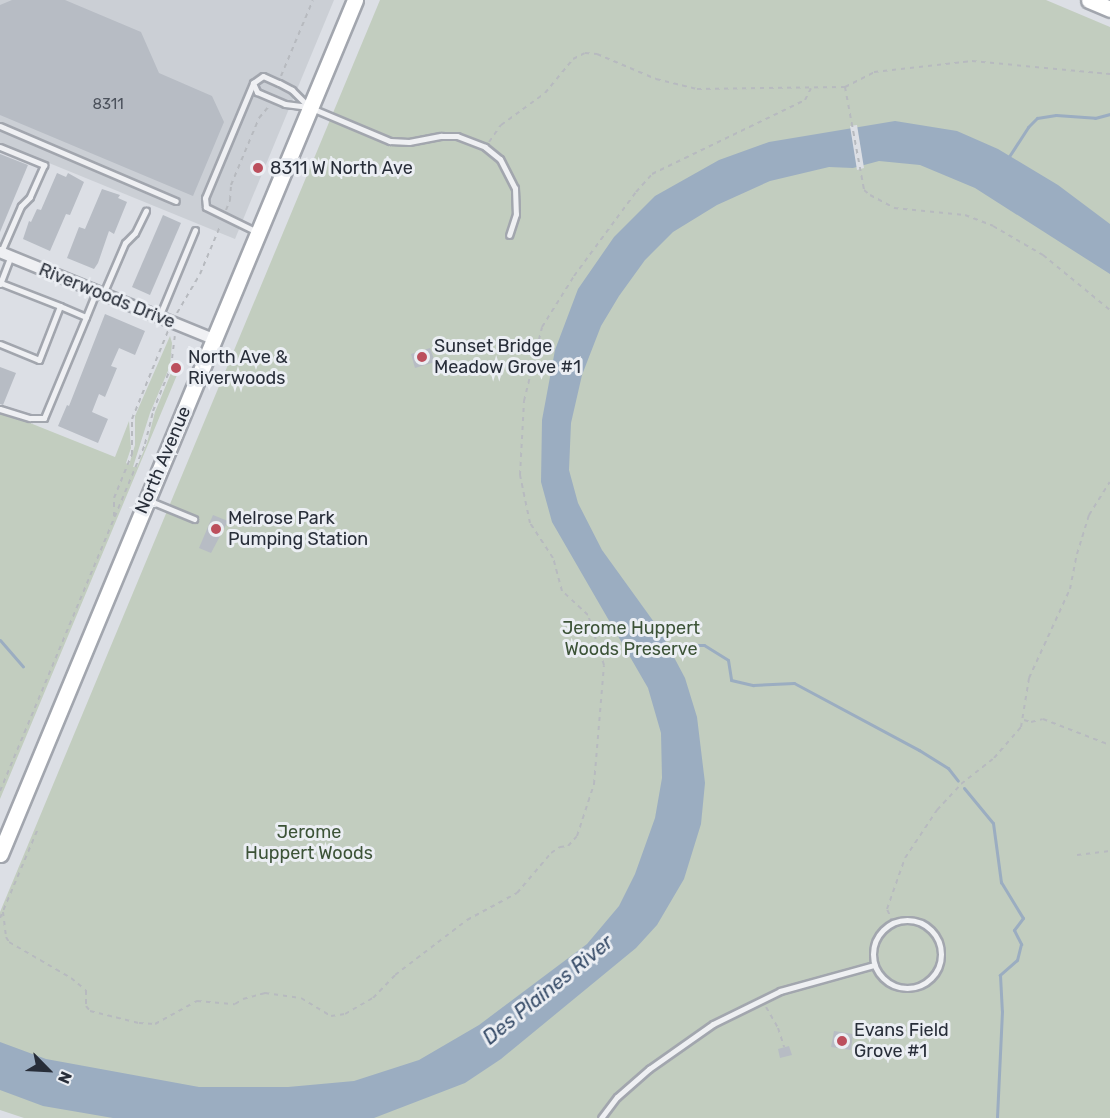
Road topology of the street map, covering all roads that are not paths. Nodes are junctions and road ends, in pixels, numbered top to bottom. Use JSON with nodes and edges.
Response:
{"nodes":[{"id":1,"x":356,"y":0,"type":"edge"},
{"id":2,"x":1089,"y":0,"type":"edge"},
{"id":3,"x":1110,"y":9,"type":"edge"},
{"id":4,"x":253,"y":83,"type":"junction"},
{"id":5,"x":309,"y":107,"type":"junction"},
{"id":6,"x":0,"y":126,"type":"edge"},
{"id":7,"x":0,"y":147,"type":"edge"},
{"id":8,"x":176,"y":201,"type":"dead end"},
{"id":9,"x":146,"y":210,"type":"dead end"},
{"id":10,"x":195,"y":230,"type":"dead end"},
{"id":11,"x":258,"y":232,"type":"junction"},
{"id":12,"x":509,"y":235,"type":"dead end"},
{"id":13,"x":4,"y":253,"type":"edge"},
{"id":14,"x":0,"y":283,"type":"edge"},
{"id":15,"x":100,"y":293,"type":"junction"},
{"id":16,"x":60,"y":306,"type":"junction"},
{"id":17,"x":86,"y":317,"type":"junction"},
{"id":18,"x":159,"y":317,"type":"junction"},
{"id":19,"x":213,"y":339,"type":"junction"},
{"id":20,"x":0,"y":344,"type":"edge"},
{"id":21,"x":0,"y":409,"type":"edge"},
{"id":22,"x":147,"y":500,"type":"junction"},
{"id":23,"x":194,"y":519,"type":"dead end"},
{"id":24,"x":0,"y":854,"type":"edge"},
{"id":25,"x":874,"y":964,"type":"junction"},
{"id":26,"x":601,"y":1118,"type":"edge"}],
"edges":[{"from":1,"to":5,"type":"main road","name":"North Avenue"},
{"from":2,"to":3,"type":"main road"},
{"from":4,"to":5,"type":"lane"},
{"from":4,"to":5,"type":"lane"},
{"from":4,"to":11,"type":"lane"},
{"from":5,"to":11,"type":"main road","name":"North Avenue"},
{"from":5,"to":12,"type":"lane"},
{"from":6,"to":8,"type":"lane"},
{"from":7,"to":13,"type":"lane"},
{"from":9,"to":15,"type":"lane"},
{"from":10,"to":18,"type":"lane"},
{"from":11,"to":19,"type":"main road","name":"North Avenue"},
{"from":13,"to":14,"type":"lane"},
{"from":13,"to":15,"type":"street","name":"Riverwoods Drive"},
{"from":14,"to":16,"type":"lane"},
{"from":15,"to":17,"type":"lane"},
{"from":15,"to":18,"type":"street","name":"Riverwoods Drive"},
{"from":16,"to":17,"type":"lane"},
{"from":16,"to":20,"type":"lane"},
{"from":17,"to":21,"type":"lane"},
{"from":18,"to":19,"type":"street","name":"Riverwoods Drive"},
{"from":19,"to":22,"type":"main road","name":"North Avenue"},
{"from":22,"to":23,"type":"lane"},
{"from":22,"to":24,"type":"main road","name":"North Avenue"},
{"from":25,"to":25,"type":"lane"},
{"from":25,"to":26,"type":"lane"}]}
